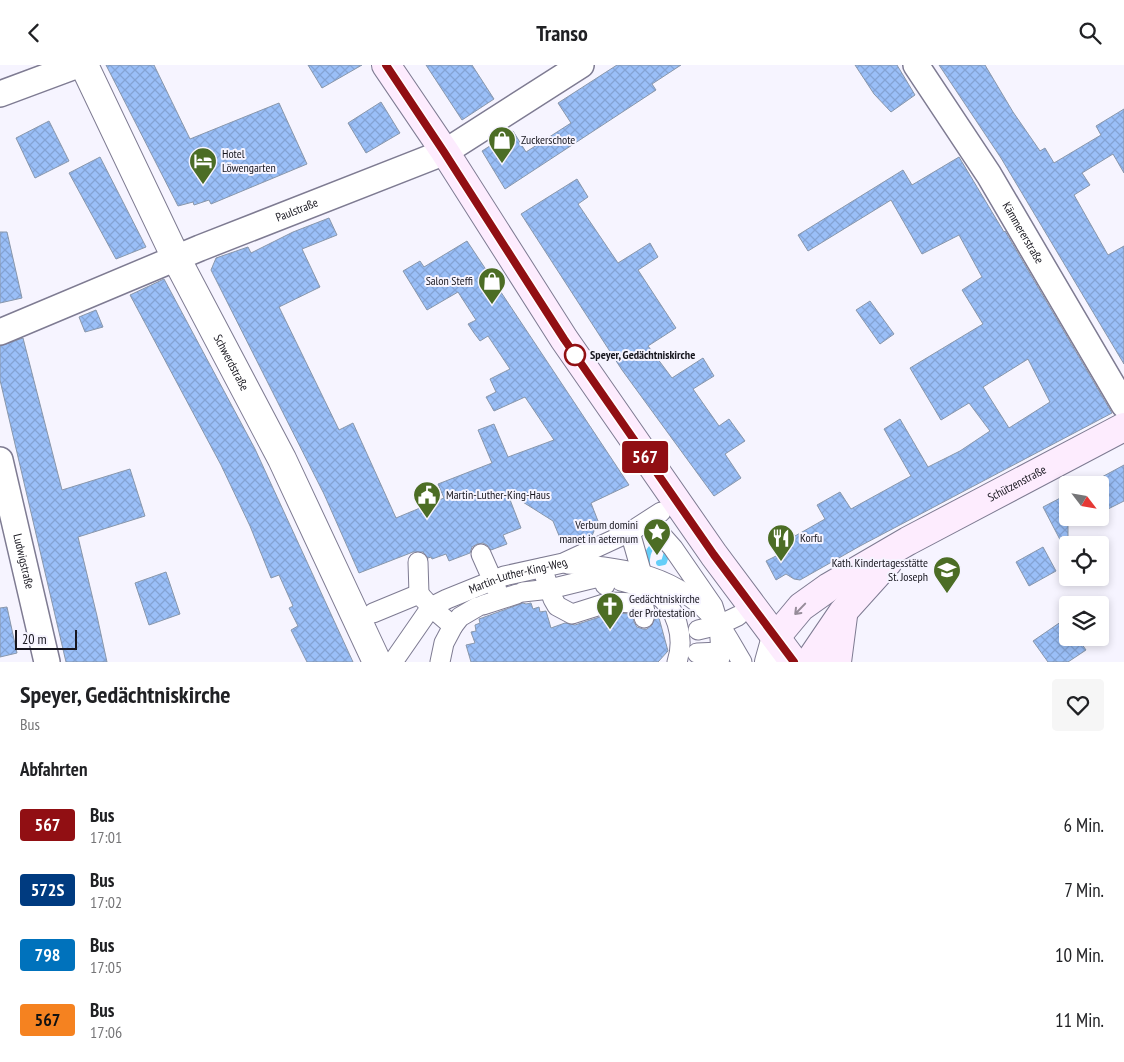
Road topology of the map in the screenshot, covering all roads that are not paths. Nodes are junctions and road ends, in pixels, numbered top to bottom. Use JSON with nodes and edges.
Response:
{"nodes":[{"id":1,"x":78,"y":65,"type":"edge"},
{"id":2,"x":84,"y":65,"type":"edge"},
{"id":3,"x":386,"y":65,"type":"edge"},
{"id":4,"x":582,"y":65,"type":"edge"},
{"id":5,"x":916,"y":65,"type":"edge"},
{"id":6,"x":0,"y":93,"type":"edge"},
{"id":7,"x":444,"y":152,"type":"junction"},
{"id":8,"x":176,"y":258,"type":"junction"},
{"id":9,"x":0,"y":332,"type":"edge"},
{"id":10,"x":1124,"y":405,"type":"edge"},
{"id":11,"x":1124,"y":427,"type":"edge"},
{"id":12,"x":0,"y":460,"type":"edge"},
{"id":13,"x":630,"y":532,"type":"junction"},
{"id":14,"x":908,"y":541,"type":"junction"},
{"id":15,"x":481,"y":554,"type":"dead end"},
{"id":16,"x":418,"y":562,"type":"dead end"},
{"id":17,"x":542,"y":568,"type":"junction"},
{"id":18,"x":550,"y":589,"type":"junction"},
{"id":19,"x":498,"y":594,"type":"junction"},
{"id":20,"x":425,"y":600,"type":"junction"},
{"id":21,"x":648,"y":604,"type":"edge"},
{"id":22,"x":843,"y":612,"type":"junction"},
{"id":23,"x":373,"y":613,"type":"dead end"},
{"id":24,"x":738,"y":616,"type":"dead end"},
{"id":25,"x":719,"y":625,"type":"junction"},
{"id":26,"x":453,"y":626,"type":"junction"},
{"id":27,"x":772,"y":650,"type":"edge"},
{"id":28,"x":720,"y":657,"type":"edge"},
{"id":29,"x":386,"y":661,"type":"edge"},
{"id":30,"x":47,"y":662,"type":"edge"},
{"id":31,"x":440,"y":662,"type":"edge"},
{"id":32,"x":742,"y":662,"type":"edge"},
{"id":33,"x":794,"y":662,"type":"edge"},
{"id":34,"x":809,"y":662,"type":"edge"},
{"id":35,"x":837,"y":662,"type":"edge"}],
"edges":[{"from":1,"to":6,"type":"street"},
{"from":2,"to":8,"type":"street","name":"Schwerdstraße"},
{"from":3,"to":7,"type":"main road"},
{"from":4,"to":7,"type":"street","name":"Paulstraße"},
{"from":5,"to":10,"type":"street","name":"Kämmererstraße"},
{"from":7,"to":8,"type":"street","name":"Paulstraße"},
{"from":7,"to":27,"type":"main road"},
{"from":8,"to":9,"type":"street","name":"Paulstraße"},
{"from":8,"to":29,"type":"street","name":"Schwerdstraße"},
{"from":11,"to":14,"type":"main road","name":"Schützenstraße"},
{"from":12,"to":30,"type":"street","name":"Ludwigstraße"},
{"from":13,"to":21,"type":"street","name":"Martin-Luther-King-Weg"},
{"from":13,"to":21,"type":"street"},
{"from":13,"to":21,"type":"street","name":"Martin-Luther-King-Weg"},
{"from":14,"to":22,"type":"main road","name":"Schützenstraße"},
{"from":14,"to":27,"type":"main road","name":"Schützenstraße","one_way":true},
{"from":15,"to":19,"type":"street"},
{"from":16,"to":20,"type":"street"},
{"from":17,"to":18,"type":"street"},
{"from":17,"to":19,"type":"street","name":"Martin-Luther-King-Weg"},
{"from":17,"to":21,"type":"street","name":"Martin-Luther-King-Weg"},
{"from":18,"to":19,"type":"street"},
{"from":18,"to":21,"type":"street"},
{"from":18,"to":21,"type":"street"},
{"from":19,"to":20,"type":"street","name":"Martin-Luther-King-Weg"},
{"from":19,"to":26,"type":"street"},
{"from":20,"to":23,"type":"street","name":"Martin-Luther-King-Weg"},
{"from":20,"to":26,"type":"street"},
{"from":20,"to":29,"type":"street"},
{"from":21,"to":25,"type":"street"},
{"from":21,"to":28,"type":"street"},
{"from":22,"to":34,"type":"main road","name":"Schützenstraße"},
{"from":22,"to":35,"type":"main road"},
{"from":24,"to":25,"type":"street"},
{"from":25,"to":28,"type":"street"},
{"from":25,"to":32,"type":"street"},
{"from":26,"to":31,"type":"street"},
{"from":27,"to":33,"type":"main road"}]}
